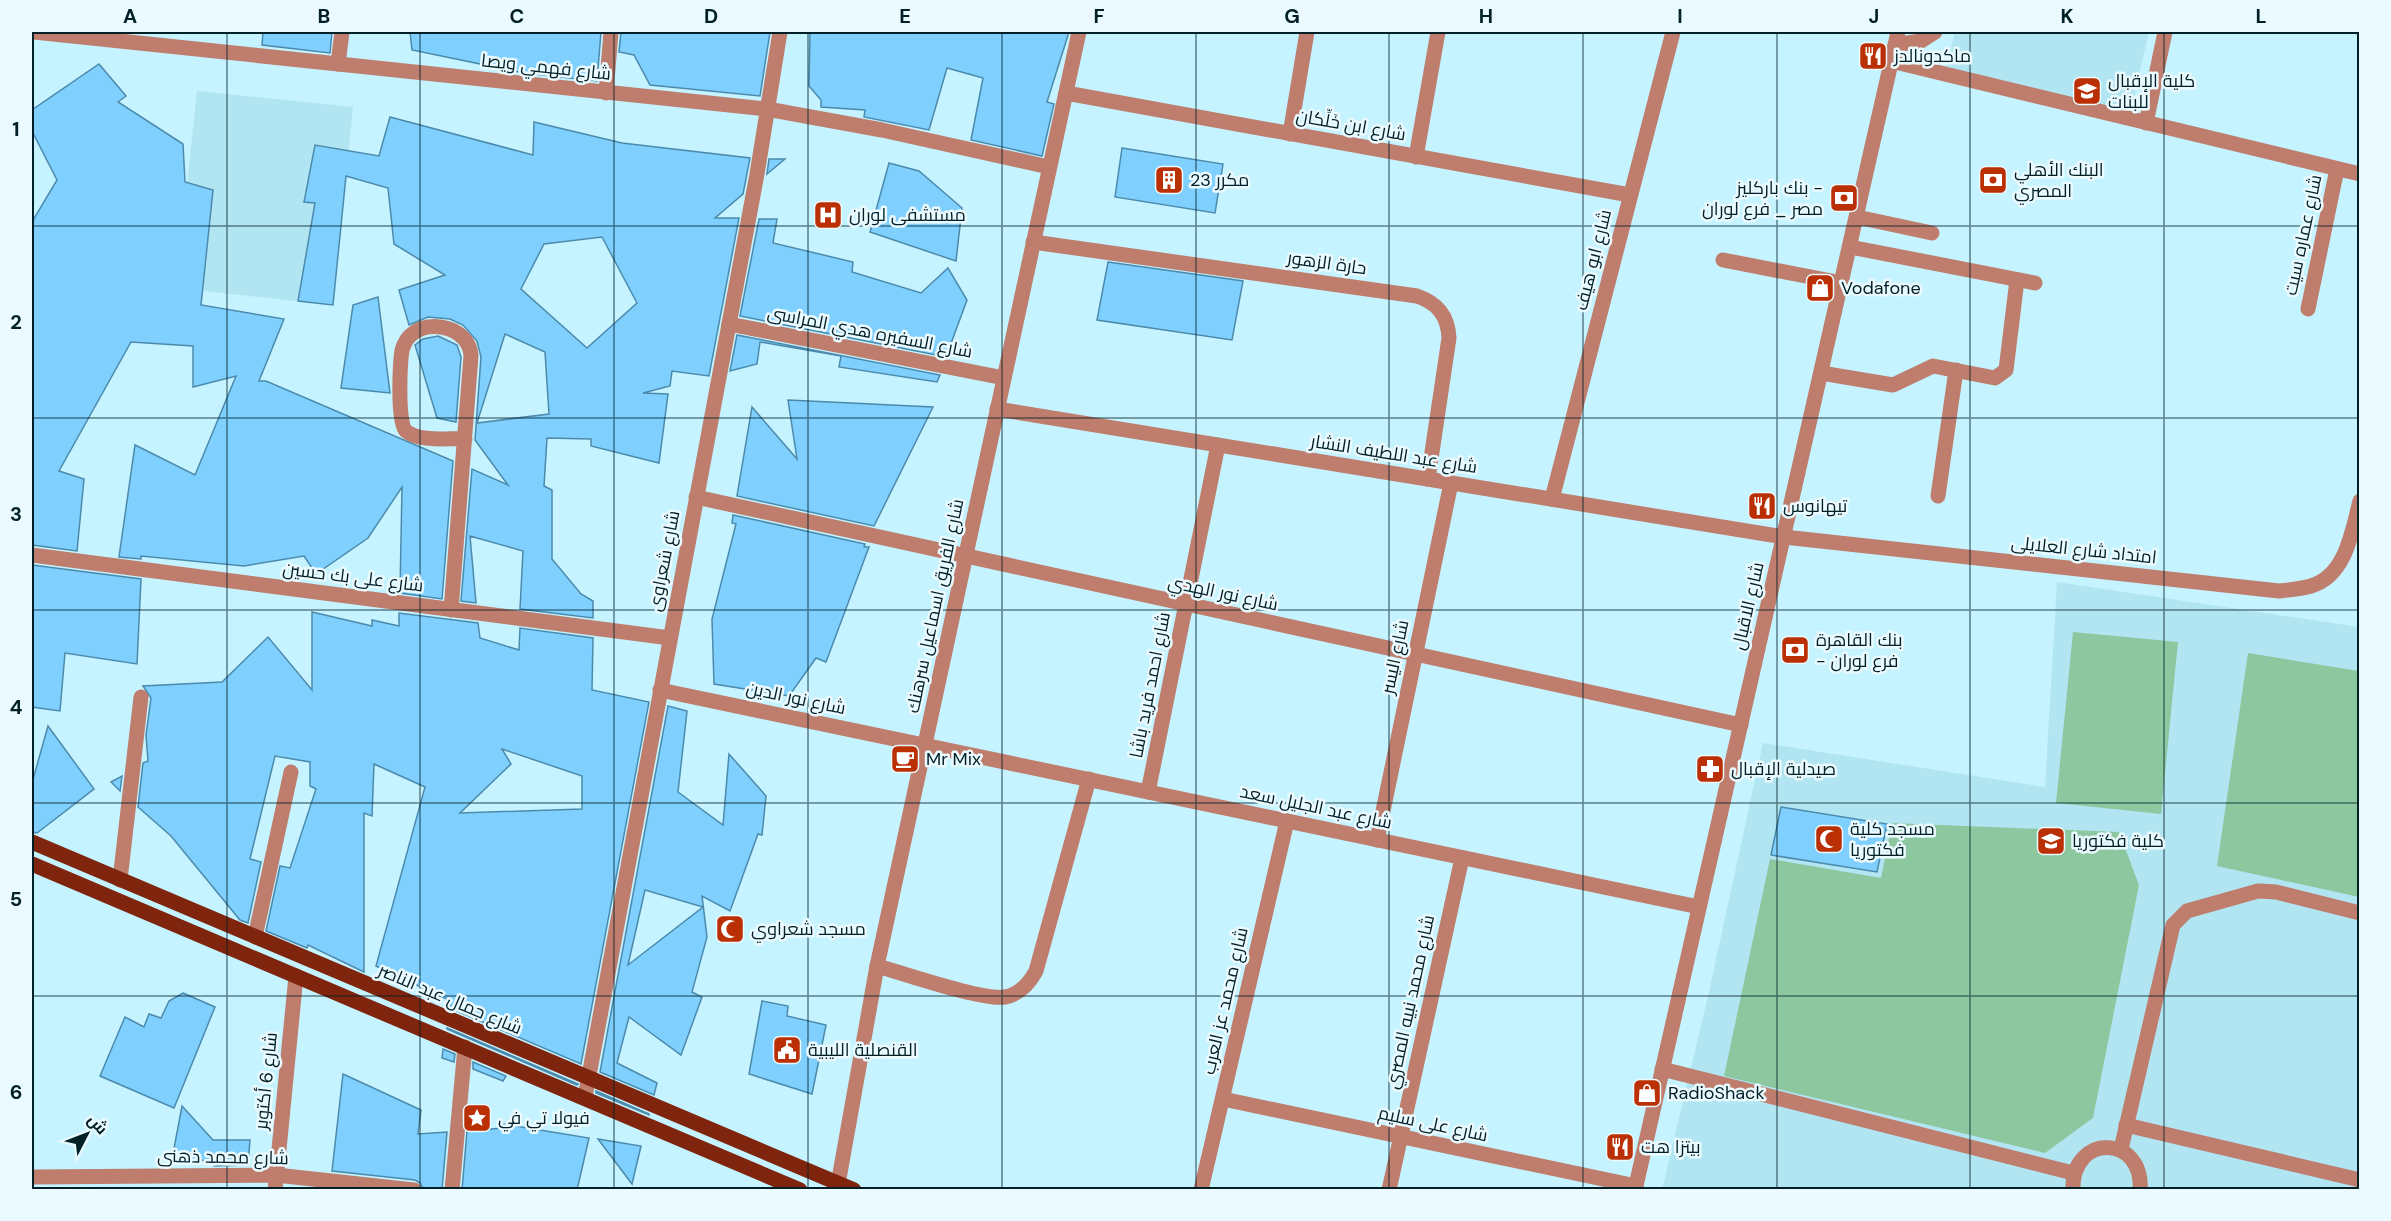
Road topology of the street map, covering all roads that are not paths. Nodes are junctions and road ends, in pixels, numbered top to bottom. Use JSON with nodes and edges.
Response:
{"nodes":[{"id":1,"x":34,"y":32,"type":"edge"},
{"id":2,"x":342,"y":32,"type":"edge"},
{"id":3,"x":611,"y":32,"type":"edge"},
{"id":4,"x":780,"y":32,"type":"edge"},
{"id":5,"x":1079,"y":32,"type":"edge"},
{"id":6,"x":1307,"y":32,"type":"edge"},
{"id":7,"x":1438,"y":32,"type":"edge"},
{"id":8,"x":1673,"y":32,"type":"edge"},
{"id":9,"x":1935,"y":32,"type":"edge"},
{"id":10,"x":2165,"y":32,"type":"edge"},
{"id":11,"x":1896,"y":38,"type":"edge"},
{"id":12,"x":1891,"y":61,"type":"junction"},
{"id":13,"x":338,"y":64,"type":"junction"},
{"id":14,"x":606,"y":93,"type":"junction"},
{"id":15,"x":1066,"y":93,"type":"junction"},
{"id":16,"x":767,"y":109,"type":"junction"},
{"id":17,"x":2146,"y":123,"type":"junction"},
{"id":18,"x":1290,"y":134,"type":"junction"},
{"id":19,"x":1416,"y":157,"type":"junction"},
{"id":20,"x":1049,"y":167,"type":"junction"},
{"id":21,"x":2337,"y":169,"type":"junction"},
{"id":22,"x":2360,"y":174,"type":"edge"},
{"id":23,"x":1630,"y":195,"type":"junction"},
{"id":24,"x":1857,"y":217,"type":"junction"},
{"id":25,"x":1932,"y":233,"type":"dead end"},
{"id":26,"x":1033,"y":242,"type":"junction"},
{"id":27,"x":1850,"y":247,"type":"junction"},
{"id":28,"x":1723,"y":260,"type":"dead end"},
{"id":29,"x":2017,"y":280,"type":"junction"},
{"id":30,"x":1842,"y":282,"type":"junction"},
{"id":31,"x":2035,"y":283,"type":"dead end"},
{"id":32,"x":2307,"y":309,"type":"dead end"},
{"id":33,"x":729,"y":324,"type":"junction"},
{"id":34,"x":1956,"y":370,"type":"junction"},
{"id":35,"x":1821,"y":374,"type":"junction"},
{"id":36,"x":1004,"y":378,"type":"junction"},
{"id":37,"x":997,"y":409,"type":"junction"},
{"id":38,"x":465,"y":439,"type":"junction"},
{"id":39,"x":1218,"y":445,"type":"junction"},
{"id":40,"x":1428,"y":479,"type":"junction"},
{"id":41,"x":1451,"y":483,"type":"junction"},
{"id":42,"x":1938,"y":496,"type":"dead end"},
{"id":43,"x":696,"y":497,"type":"junction"},
{"id":44,"x":1552,"y":499,"type":"junction"},
{"id":45,"x":2360,"y":501,"type":"edge"},
{"id":46,"x":2355,"y":536,"type":"edge"},
{"id":47,"x":1784,"y":537,"type":"junction"},
{"id":48,"x":32,"y":555,"type":"edge"},
{"id":49,"x":965,"y":557,"type":"junction"},
{"id":50,"x":1186,"y":605,"type":"junction"},
{"id":51,"x":451,"y":610,"type":"junction"},
{"id":52,"x":670,"y":638,"type":"junction"},
{"id":53,"x":1415,"y":655,"type":"junction"},
{"id":54,"x":660,"y":690,"type":"junction"},
{"id":55,"x":141,"y":697,"type":"dead end"},
{"id":56,"x":1741,"y":725,"type":"junction"},
{"id":57,"x":925,"y":745,"type":"junction"},
{"id":58,"x":291,"y":772,"type":"dead end"},
{"id":59,"x":1089,"y":779,"type":"junction"},
{"id":60,"x":1148,"y":792,"type":"junction"},
{"id":61,"x":1287,"y":821,"type":"junction"},
{"id":62,"x":1377,"y":840,"type":"junction"},
{"id":63,"x":32,"y":842,"type":"edge"},
{"id":64,"x":1462,"y":858,"type":"junction"},
{"id":65,"x":32,"y":864,"type":"edge"},
{"id":66,"x":120,"y":880,"type":"junction"},
{"id":67,"x":1699,"y":907,"type":"junction"},
{"id":68,"x":2360,"y":913,"type":"edge"},
{"id":69,"x":255,"y":937,"type":"junction"},
{"id":70,"x":877,"y":966,"type":"junction"},
{"id":71,"x":296,"y":976,"type":"junction"},
{"id":72,"x":465,"y":1047,"type":"junction"},
{"id":73,"x":1662,"y":1069,"type":"junction"},
{"id":74,"x":589,"y":1079,"type":"junction"},
{"id":75,"x":585,"y":1097,"type":"junction"},
{"id":76,"x":1223,"y":1099,"type":"junction"},
{"id":77,"x":2126,"y":1125,"type":"junction"},
{"id":78,"x":1401,"y":1137,"type":"junction"},
{"id":79,"x":2121,"y":1149,"type":"junction"},
{"id":80,"x":2073,"y":1173,"type":"junction"},
{"id":81,"x":32,"y":1177,"type":"edge"},
{"id":82,"x":2360,"y":1180,"type":"edge"},
{"id":83,"x":276,"y":1182,"type":"edge"},
{"id":84,"x":170,"y":1183,"type":"edge"},
{"id":85,"x":838,"y":1186,"type":"edge"},
{"id":86,"x":1635,"y":1188,"type":"edge"},
{"id":87,"x":414,"y":1190,"type":"edge"},
{"id":88,"x":452,"y":1190,"type":"edge"},
{"id":89,"x":800,"y":1190,"type":"edge"},
{"id":90,"x":854,"y":1190,"type":"edge"},
{"id":91,"x":1201,"y":1190,"type":"edge"},
{"id":92,"x":1389,"y":1190,"type":"edge"},
{"id":93,"x":2073,"y":1190,"type":"edge"},
{"id":94,"x":2140,"y":1190,"type":"edge"}],
"edges":[{"from":1,"to":13,"type":"street","name":"شارع فهمي ويصا"},
{"from":2,"to":13,"type":"street"},
{"from":3,"to":14,"type":"street"},
{"from":4,"to":16,"type":"street","name":"شارع شعراوى"},
{"from":5,"to":15,"type":"street","name":"شارع الفريق اسماعيل سرهنك"},
{"from":6,"to":18,"type":"street"},
{"from":7,"to":19,"type":"street"},
{"from":8,"to":23,"type":"street","name":"شارع ابو هيف"},
{"from":9,"to":11,"type":"street"},
{"from":10,"to":17,"type":"street"},
{"from":11,"to":12,"type":"street","name":"شارع الاقبال"},
{"from":12,"to":17,"type":"street"},
{"from":12,"to":24,"type":"street","name":"شارع الاقبال"},
{"from":13,"to":14,"type":"street","name":"شارع فهمي ويصا"},
{"from":14,"to":16,"type":"street","name":"شارع فهمي ويصا"},
{"from":15,"to":18,"type":"street","name":"شارع ابن خَلِّكان"},
{"from":15,"to":20,"type":"street","name":"شارع الفريق اسماعيل سرهنك"},
{"from":16,"to":20,"type":"street","name":"شارع فهمي ويصا"},
{"from":16,"to":33,"type":"street","name":"شارع شعراوى"},
{"from":17,"to":21,"type":"street"},
{"from":18,"to":19,"type":"street","name":"شارع ابن خَلِّكان"},
{"from":19,"to":23,"type":"street","name":"شارع ابن خَلِّكان"},
{"from":20,"to":26,"type":"street","name":"شارع الفريق اسماعيل سرهنك"},
{"from":21,"to":22,"type":"street"},
{"from":21,"to":32,"type":"street","name":"شارع عماره سيت"},
{"from":23,"to":44,"type":"street","name":"شارع ابو هيف"},
{"from":24,"to":25,"type":"street"},
{"from":24,"to":27,"type":"street","name":"شارع الاقبال"},
{"from":26,"to":36,"type":"street","name":"شارع الفريق اسماعيل سرهنك"},
{"from":26,"to":40,"type":"street","name":"حارة الزهور"},
{"from":27,"to":29,"type":"street"},
{"from":27,"to":30,"type":"street","name":"شارع الاقبال"},
{"from":28,"to":30,"type":"street"},
{"from":29,"to":31,"type":"street"},
{"from":29,"to":34,"type":"street"},
{"from":30,"to":35,"type":"street","name":"شارع الاقبال"},
{"from":33,"to":36,"type":"street","name":"شارع السفيره هدي المراسى"},
{"from":33,"to":43,"type":"street","name":"شارع شعراوى"},
{"from":34,"to":35,"type":"street"},
{"from":34,"to":42,"type":"street"},
{"from":35,"to":47,"type":"street","name":"شارع الاقبال"},
{"from":36,"to":37,"type":"street","name":"شارع الفريق اسماعيل سرهنك"},
{"from":37,"to":39,"type":"street","name":"شارع عبد اللطيف النشار"},
{"from":37,"to":49,"type":"street","name":"شارع الفريق اسماعيل سرهنك"},
{"from":38,"to":38,"type":"street"},
{"from":38,"to":51,"type":"street"},
{"from":39,"to":40,"type":"street","name":"شارع عبد اللطيف النشار"},
{"from":39,"to":50,"type":"street","name":"شارع احمد فريد باشا"},
{"from":40,"to":41,"type":"street","name":"شارع عبد اللطيف النشار"},
{"from":41,"to":44,"type":"street","name":"شارع عبد اللطيف النشار"},
{"from":41,"to":53,"type":"street","name":"شارع اليسر"},
{"from":43,"to":49,"type":"street","name":"شارع نور الهدي"},
{"from":43,"to":52,"type":"street","name":"شارع شعراوى"},
{"from":44,"to":47,"type":"street","name":"شارع عبد اللطيف النشار"},
{"from":45,"to":46,"type":"street","name":"امتداد شارع العلايلى"},
{"from":46,"to":47,"type":"street","name":"امتداد شارع العلايلى"},
{"from":47,"to":56,"type":"street","name":"شارع الاقبال"},
{"from":48,"to":51,"type":"street","name":"شارع على بك حسين"},
{"from":49,"to":50,"type":"street","name":"شارع نور الهدي"},
{"from":49,"to":57,"type":"street","name":"شارع الفريق اسماعيل سرهنك"},
{"from":50,"to":53,"type":"street","name":"شارع نور الهدي"},
{"from":50,"to":60,"type":"street","name":"شارع احمد فريد باشا"},
{"from":51,"to":52,"type":"street","name":"شارع على بك حسين"},
{"from":52,"to":54,"type":"street","name":"شارع شعراوى"},
{"from":53,"to":56,"type":"street","name":"شارع نور الهدي"},
{"from":53,"to":62,"type":"street","name":"شارع اليسر"},
{"from":54,"to":57,"type":"street","name":"شارع نور الدين"},
{"from":54,"to":74,"type":"street","name":"شارع شعراوى"},
{"from":55,"to":66,"type":"street"},
{"from":56,"to":67,"type":"street","name":"شارع الاقبال"},
{"from":57,"to":59,"type":"street","name":"شارع عبد الجليل سعد"},
{"from":57,"to":70,"type":"street","name":"شارع الفريق اسماعيل سرهنك"},
{"from":58,"to":69,"type":"street"},
{"from":59,"to":60,"type":"street","name":"شارع عبد الجليل سعد"},
{"from":59,"to":70,"type":"street"},
{"from":60,"to":61,"type":"street","name":"شارع عبد الجليل سعد"},
{"from":61,"to":62,"type":"street","name":"شارع عبد الجليل سعد"},
{"from":61,"to":76,"type":"street","name":"شارع محمد عز العرب"},
{"from":62,"to":64,"type":"street","name":"شارع عبد الجليل سعد"},
{"from":63,"to":66,"type":"main road","name":"شارع جمال عبد الناصر"},
{"from":64,"to":67,"type":"street","name":"شارع عبد الجليل سعد"},
{"from":64,"to":78,"type":"street","name":"شارع محمد نبيه المصري"},
{"from":65,"to":71,"type":"main road","name":"شارع جمال عبد الناصر"},
{"from":66,"to":69,"type":"main road","name":"شارع جمال عبد الناصر"},
{"from":67,"to":73,"type":"street","name":"شارع الاقبال"},
{"from":68,"to":77,"type":"street"},
{"from":69,"to":74,"type":"main road","name":"شارع جمال عبد الناصر"},
{"from":70,"to":85,"type":"street","name":"شارع الفريق اسماعيل سرهنك"},
{"from":71,"to":72,"type":"main road","name":"شارع جمال عبد الناصر"},
{"from":71,"to":83,"type":"street","name":"شارع 6 أكتوبر"},
{"from":72,"to":75,"type":"main road","name":"شارع جمال عبد الناصر"},
{"from":72,"to":88,"type":"street"},
{"from":73,"to":80,"type":"street"},
{"from":73,"to":86,"type":"street","name":"شارع الاقبال"},
{"from":74,"to":75,"type":"street","name":"شارع شعراوى"},
{"from":74,"to":85,"type":"main road","name":"شارع جمال عبد الناصر"},
{"from":75,"to":89,"type":"main road","name":"شارع جمال عبد الناصر"},
{"from":76,"to":78,"type":"street","name":"شارع على سليم"},
{"from":76,"to":91,"type":"street","name":"شارع محمد عز العرب"},
{"from":77,"to":79,"type":"street"},
{"from":77,"to":82,"type":"street"},
{"from":78,"to":86,"type":"street","name":"شارع على سليم"},
{"from":78,"to":92,"type":"street","name":"شارع محمد نبيه المصري"},
{"from":79,"to":80,"type":"street"},
{"from":79,"to":94,"type":"street"},
{"from":80,"to":93,"type":"street"},
{"from":81,"to":84,"type":"street","name":"شارع محمد ذهنى"},
{"from":83,"to":84,"type":"street","name":"شارع محمد ذهنى"},
{"from":83,"to":87,"type":"street","name":"شارع محمد ذهنى"},
{"from":85,"to":90,"type":"main road","name":"شارع جمال عبد الناصر"}]}
